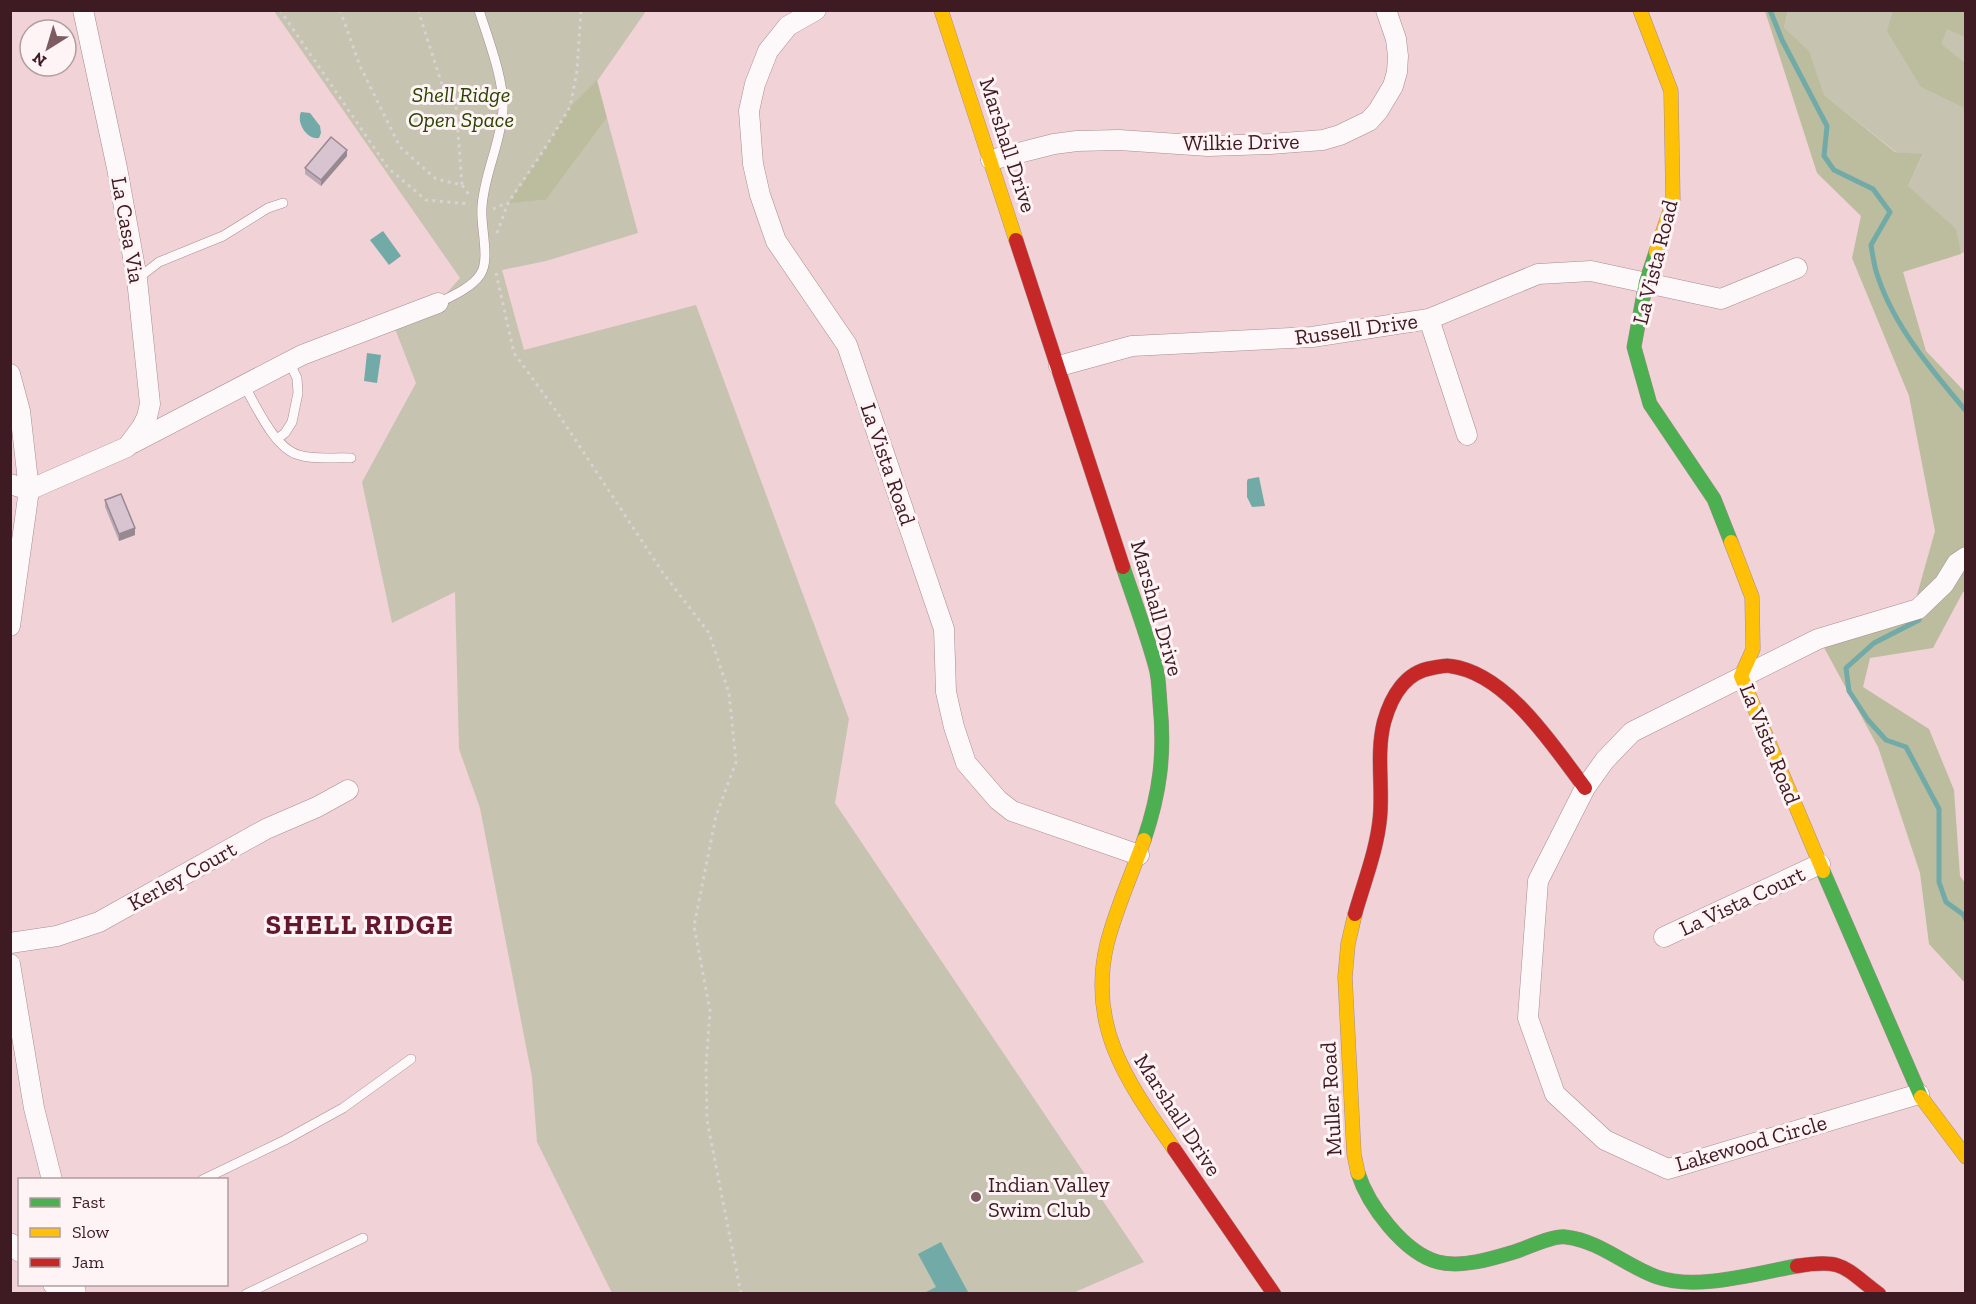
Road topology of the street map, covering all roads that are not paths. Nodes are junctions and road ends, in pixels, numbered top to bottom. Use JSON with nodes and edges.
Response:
{"nodes":[{"id":1,"x":83,"y":10,"type":"edge"},
{"id":2,"x":479,"y":10,"type":"edge"},
{"id":3,"x":816,"y":10,"type":"edge"},
{"id":4,"x":941,"y":10,"type":"edge"},
{"id":5,"x":1386,"y":10,"type":"edge"},
{"id":6,"x":1640,"y":10,"type":"edge"},
{"id":7,"x":991,"y":160,"type":"junction"},
{"id":8,"x":284,"y":203,"type":"dead end"},
{"id":9,"x":1797,"y":268,"type":"dead end"},
{"id":10,"x":137,"y":279,"type":"junction"},
{"id":11,"x":1646,"y":282,"type":"junction"},
{"id":12,"x":438,"y":303,"type":"joint"},
{"id":13,"x":1429,"y":319,"type":"junction"},
{"id":14,"x":289,"y":362,"type":"junction"},
{"id":15,"x":1059,"y":366,"type":"junction"},
{"id":16,"x":10,"y":374,"type":"edge"},
{"id":17,"x":244,"y":385,"type":"junction"},
{"id":18,"x":1467,"y":435,"type":"dead end"},
{"id":19,"x":277,"y":439,"type":"junction"},
{"id":20,"x":127,"y":447,"type":"junction"},
{"id":21,"x":351,"y":458,"type":"dead end"},
{"id":22,"x":20,"y":487,"type":"edge"},
{"id":23,"x":1965,"y":557,"type":"edge"},
{"id":24,"x":10,"y":626,"type":"edge"},
{"id":25,"x":1741,"y":676,"type":"junction"},
{"id":26,"x":1585,"y":788,"type":"junction"},
{"id":27,"x":348,"y":790,"type":"dead end"},
{"id":28,"x":1139,"y":855,"type":"junction"},
{"id":29,"x":1820,"y":864,"type":"junction"},
{"id":30,"x":1664,"y":937,"type":"dead end"},
{"id":31,"x":10,"y":943,"type":"edge"},
{"id":32,"x":10,"y":964,"type":"edge"},
{"id":33,"x":13,"y":989,"type":"edge"},
{"id":34,"x":411,"y":1059,"type":"dead end"},
{"id":35,"x":1919,"y":1094,"type":"junction"},
{"id":36,"x":1965,"y":1157,"type":"edge"},
{"id":37,"x":52,"y":1178,"type":"edge"},
{"id":38,"x":204,"y":1178,"type":"edge"},
{"id":39,"x":363,"y":1238,"type":"dead end"},
{"id":40,"x":246,"y":1293,"type":"edge"},
{"id":41,"x":1274,"y":1293,"type":"edge"},
{"id":42,"x":1879,"y":1293,"type":"edge"}],
"edges":[{"from":1,"to":10,"type":"street","name":"La Casa Via"},
{"from":2,"to":12,"type":"lane"},
{"from":3,"to":28,"type":"street","name":"La Vista Road"},
{"from":4,"to":7,"type":"street","name":"Marshall Drive"},
{"from":5,"to":7,"type":"street","name":"Wilkie Drive"},
{"from":6,"to":11,"type":"street","name":"La Vista Road"},
{"from":7,"to":15,"type":"street","name":"Marshall Drive"},
{"from":8,"to":10,"type":"lane"},
{"from":9,"to":11,"type":"street","name":"Russell Drive"},
{"from":10,"to":20,"type":"street","name":"La Casa Via"},
{"from":11,"to":13,"type":"street","name":"Russell Drive"},
{"from":11,"to":25,"type":"street","name":"La Vista Road"},
{"from":12,"to":14,"type":"street"},
{"from":13,"to":15,"type":"street","name":"Russell Drive"},
{"from":13,"to":18,"type":"street"},
{"from":14,"to":17,"type":"street"},
{"from":14,"to":19,"type":"lane"},
{"from":15,"to":28,"type":"street","name":"Marshall Drive"},
{"from":16,"to":22,"type":"street"},
{"from":17,"to":19,"type":"lane"},
{"from":17,"to":20,"type":"street"},
{"from":19,"to":21,"type":"lane"},
{"from":20,"to":22,"type":"street"},
{"from":22,"to":24,"type":"street"},
{"from":23,"to":25,"type":"street","name":"Lakewood Circle"},
{"from":25,"to":26,"type":"street","name":"Lakewood Circle"},
{"from":25,"to":29,"type":"street","name":"La Vista Road"},
{"from":26,"to":35,"type":"street","name":"Lakewood Circle"},
{"from":26,"to":42,"type":"street","name":"Muller Road"},
{"from":27,"to":31,"type":"street","name":"Kerley Court"},
{"from":28,"to":41,"type":"street","name":"Marshall Drive"},
{"from":29,"to":30,"type":"street","name":"La Vista Court"},
{"from":29,"to":35,"type":"street","name":"La Vista Road"},
{"from":32,"to":33,"type":"street"},
{"from":33,"to":37,"type":"street"},
{"from":34,"to":38,"type":"lane"},
{"from":35,"to":36,"type":"street","name":"La Vista Road"},
{"from":39,"to":40,"type":"lane"}]}
